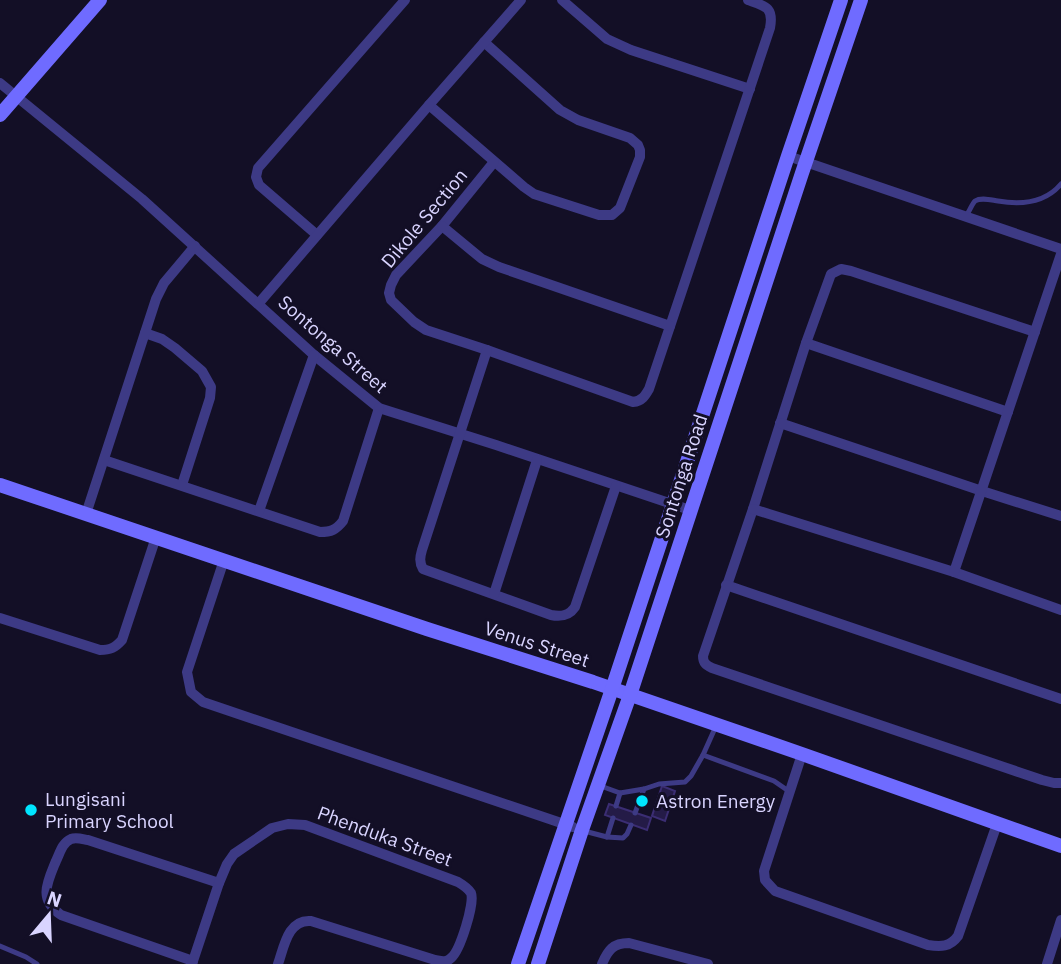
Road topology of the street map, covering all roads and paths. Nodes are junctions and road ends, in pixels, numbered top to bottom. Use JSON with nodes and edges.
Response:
{"nodes":[{"id":1,"x":100,"y":0,"type":"edge"},
{"id":2,"x":405,"y":0,"type":"edge"},
{"id":3,"x":521,"y":0,"type":"edge"},
{"id":4,"x":562,"y":0,"type":"edge"},
{"id":5,"x":748,"y":0,"type":"edge"},
{"id":6,"x":841,"y":0,"type":"edge"},
{"id":7,"x":861,"y":0,"type":"edge"},
{"id":8,"x":484,"y":42,"type":"junction"},
{"id":9,"x":0,"y":83,"type":"edge"},
{"id":10,"x":750,"y":89,"type":"junction"},
{"id":11,"x":15,"y":96,"type":"junction"},
{"id":12,"x":429,"y":104,"type":"junction"},
{"id":13,"x":0,"y":115,"type":"edge"},
{"id":14,"x":788,"y":156,"type":"junction"},
{"id":15,"x":494,"y":162,"type":"junction"},
{"id":16,"x":805,"y":163,"type":"junction"},
{"id":17,"x":1061,"y":184,"type":"edge"},
{"id":18,"x":966,"y":216,"type":"junction"},
{"id":19,"x":442,"y":226,"type":"junction"},
{"id":20,"x":317,"y":235,"type":"junction"},
{"id":21,"x":195,"y":246,"type":"junction"},
{"id":22,"x":1061,"y":252,"type":"edge"},
{"id":23,"x":259,"y":303,"type":"junction"},
{"id":24,"x":670,"y":326,"type":"junction"},
{"id":25,"x":1035,"y":332,"type":"junction"},
{"id":26,"x":145,"y":333,"type":"junction"},
{"id":27,"x":806,"y":343,"type":"junction"},
{"id":28,"x":487,"y":350,"type":"junction"},
{"id":29,"x":314,"y":355,"type":"junction"},
{"id":30,"x":380,"y":408,"type":"junction"},
{"id":31,"x":1008,"y":412,"type":"junction"},
{"id":32,"x":780,"y":423,"type":"junction"},
{"id":33,"x":459,"y":434,"type":"junction"},
{"id":34,"x":104,"y":460,"type":"junction"},
{"id":35,"x":537,"y":460,"type":"junction"},
{"id":36,"x":0,"y":485,"type":"edge"},
{"id":37,"x":181,"y":485,"type":"junction"},
{"id":38,"x":616,"y":486,"type":"junction"},
{"id":39,"x":982,"y":492,"type":"junction"},
{"id":40,"x":671,"y":505,"type":"junction"},
{"id":41,"x":753,"y":509,"type":"junction"},
{"id":42,"x":690,"y":510,"type":"junction"},
{"id":43,"x":259,"y":511,"type":"junction"},
{"id":44,"x":86,"y":514,"type":"junction"},
{"id":45,"x":1061,"y":515,"type":"edge"},
{"id":46,"x":156,"y":537,"type":"junction"},
{"id":47,"x":224,"y":560,"type":"junction"},
{"id":48,"x":954,"y":572,"type":"junction"},
{"id":49,"x":726,"y":585,"type":"junction"},
{"id":50,"x":494,"y":594,"type":"junction"},
{"id":51,"x":1061,"y":610,"type":"edge"},
{"id":52,"x":0,"y":618,"type":"edge"},
{"id":53,"x":612,"y":689,"type":"junction"},
{"id":54,"x":629,"y":695,"type":"junction"},
{"id":55,"x":1061,"y":699,"type":"edge"},
{"id":56,"x":716,"y":726,"type":"junction"},
{"id":57,"x":802,"y":754,"type":"junction"},
{"id":58,"x":703,"y":755,"type":"junction"},
{"id":59,"x":1061,"y":783,"type":"edge"},
{"id":60,"x":598,"y":785,"type":"junction"},
{"id":61,"x":644,"y":789,"type":"junction"},
{"id":62,"x":790,"y":792,"type":"junction"},
{"id":63,"x":620,"y":793,"type":"junction"},
{"id":64,"x":616,"y":806,"type":"dead end"},
{"id":65,"x":635,"y":813,"type":"dead end"},
{"id":66,"x":613,"y":818,"type":"dead end"},
{"id":67,"x":631,"y":824,"type":"dead end"},
{"id":68,"x":997,"y":824,"type":"junction"},
{"id":69,"x":565,"y":825,"type":"junction"},
{"id":70,"x":582,"y":830,"type":"junction"},
{"id":71,"x":607,"y":837,"type":"junction"},
{"id":72,"x":1061,"y":846,"type":"edge"},
{"id":73,"x":219,"y":883,"type":"junction"},
{"id":74,"x":1061,"y":920,"type":"edge"},
{"id":75,"x":0,"y":946,"type":"edge"},
{"id":76,"x":193,"y":963,"type":"edge"},
{"id":77,"x":701,"y":963,"type":"edge"},
{"id":78,"x":37,"y":964,"type":"edge"},
{"id":79,"x":278,"y":964,"type":"edge"},
{"id":80,"x":518,"y":964,"type":"edge"},
{"id":81,"x":538,"y":964,"type":"edge"},
{"id":82,"x":603,"y":964,"type":"edge"},
{"id":83,"x":1047,"y":964,"type":"edge"}],
"edges":[{"from":1,"to":11,"type":"main road"},
{"from":2,"to":20,"type":"street"},
{"from":3,"to":8,"type":"street"},
{"from":4,"to":10,"type":"street"},
{"from":5,"to":10,"type":"street"},
{"from":6,"to":14,"type":"main road","name":"Sontonga Road"},
{"from":7,"to":16,"type":"main road","name":"Sontonga Road"},
{"from":8,"to":12,"type":"street"},
{"from":8,"to":15,"type":"street","name":"Dikole Section"},
{"from":9,"to":11,"type":"street","name":"Sontonga Street"},
{"from":10,"to":24,"type":"street"},
{"from":11,"to":13,"type":"main road"},
{"from":11,"to":21,"type":"street","name":"Sontonga Street"},
{"from":12,"to":15,"type":"street","name":"Dikole Section"},
{"from":12,"to":20,"type":"street"},
{"from":14,"to":16,"type":"street"},
{"from":14,"to":40,"type":"main road","name":"Sontonga Road"},
{"from":15,"to":19,"type":"street","name":"Dikole Section"},
{"from":16,"to":18,"type":"street"},
{"from":16,"to":42,"type":"main road","name":"Sontonga Road"},
{"from":17,"to":18,"type":"lane"},
{"from":18,"to":22,"type":"street"},
{"from":19,"to":24,"type":"street"},
{"from":19,"to":28,"type":"street","name":"Dikole Section"},
{"from":20,"to":23,"type":"street"},
{"from":21,"to":23,"type":"street","name":"Sontonga Street"},
{"from":21,"to":26,"type":"street"},
{"from":22,"to":25,"type":"street"},
{"from":23,"to":29,"type":"street","name":"Sontonga Street"},
{"from":24,"to":28,"type":"street"},
{"from":25,"to":27,"type":"street"},
{"from":25,"to":31,"type":"street"},
{"from":26,"to":34,"type":"street"},
{"from":26,"to":37,"type":"street"},
{"from":27,"to":31,"type":"street"},
{"from":27,"to":32,"type":"street"},
{"from":28,"to":33,"type":"street"},
{"from":29,"to":30,"type":"street","name":"Sontonga Street"},
{"from":29,"to":43,"type":"street"},
{"from":30,"to":33,"type":"street","name":"Sontonga Street"},
{"from":30,"to":43,"type":"street"},
{"from":31,"to":39,"type":"street"},
{"from":32,"to":39,"type":"street"},
{"from":32,"to":41,"type":"street"},
{"from":33,"to":35,"type":"street","name":"Sontonga Street"},
{"from":33,"to":50,"type":"street"},
{"from":34,"to":37,"type":"street"},
{"from":34,"to":44,"type":"street"},
{"from":35,"to":38,"type":"street","name":"Sontonga Street"},
{"from":35,"to":50,"type":"street"},
{"from":36,"to":44,"type":"main road","name":"Venus Street"},
{"from":37,"to":43,"type":"street"},
{"from":38,"to":40,"type":"street","name":"Sontonga Street"},
{"from":38,"to":50,"type":"street"},
{"from":39,"to":45,"type":"street"},
{"from":39,"to":48,"type":"street"},
{"from":40,"to":42,"type":"street","name":"Sontonga Street"},
{"from":40,"to":53,"type":"main road","name":"Sontonga Road"},
{"from":41,"to":48,"type":"street"},
{"from":41,"to":49,"type":"street"},
{"from":42,"to":54,"type":"main road","name":"Sontonga Road"},
{"from":44,"to":46,"type":"main road","name":"Venus Street"},
{"from":46,"to":47,"type":"main road","name":"Venus Street"},
{"from":46,"to":52,"type":"street"},
{"from":47,"to":53,"type":"main road","name":"Venus Street"},
{"from":47,"to":69,"type":"street"},
{"from":48,"to":51,"type":"street"},
{"from":49,"to":55,"type":"street"},
{"from":49,"to":59,"type":"street"},
{"from":53,"to":54,"type":"main road","name":"Venus Street"},
{"from":53,"to":69,"type":"main road","name":"Sontonga Road"},
{"from":54,"to":56,"type":"main road","name":"Venus Street"},
{"from":54,"to":60,"type":"main road","name":"Sontonga Road"},
{"from":56,"to":57,"type":"main road","name":"Venus Street"},
{"from":56,"to":58,"type":"lane"},
{"from":57,"to":62,"type":"street"},
{"from":57,"to":68,"type":"main road","name":"Venus Street"},
{"from":58,"to":61,"type":"lane"},
{"from":58,"to":62,"type":"lane"},
{"from":60,"to":63,"type":"lane"},
{"from":60,"to":70,"type":"main road","name":"Sontonga Road"},
{"from":61,"to":63,"type":"lane"},
{"from":61,"to":65,"type":"lane"},
{"from":62,"to":68,"type":"street"},
{"from":63,"to":64,"type":"lane"},
{"from":66,"to":71,"type":"lane"},
{"from":67,"to":71,"type":"lane"},
{"from":68,"to":72,"type":"main road","name":"Venus Street"},
{"from":69,"to":70,"type":"street"},
{"from":69,"to":80,"type":"main road","name":"Sontonga Road"},
{"from":70,"to":71,"type":"lane"},
{"from":70,"to":81,"type":"main road","name":"Sontonga Road"},
{"from":73,"to":76,"type":"street","name":"Phenduka Street"},
{"from":73,"to":76,"type":"street"},
{"from":73,"to":79,"type":"street","name":"Phenduka Street"},
{"from":74,"to":83,"type":"street"},
{"from":75,"to":78,"type":"lane"},
{"from":77,"to":82,"type":"street"}]}
